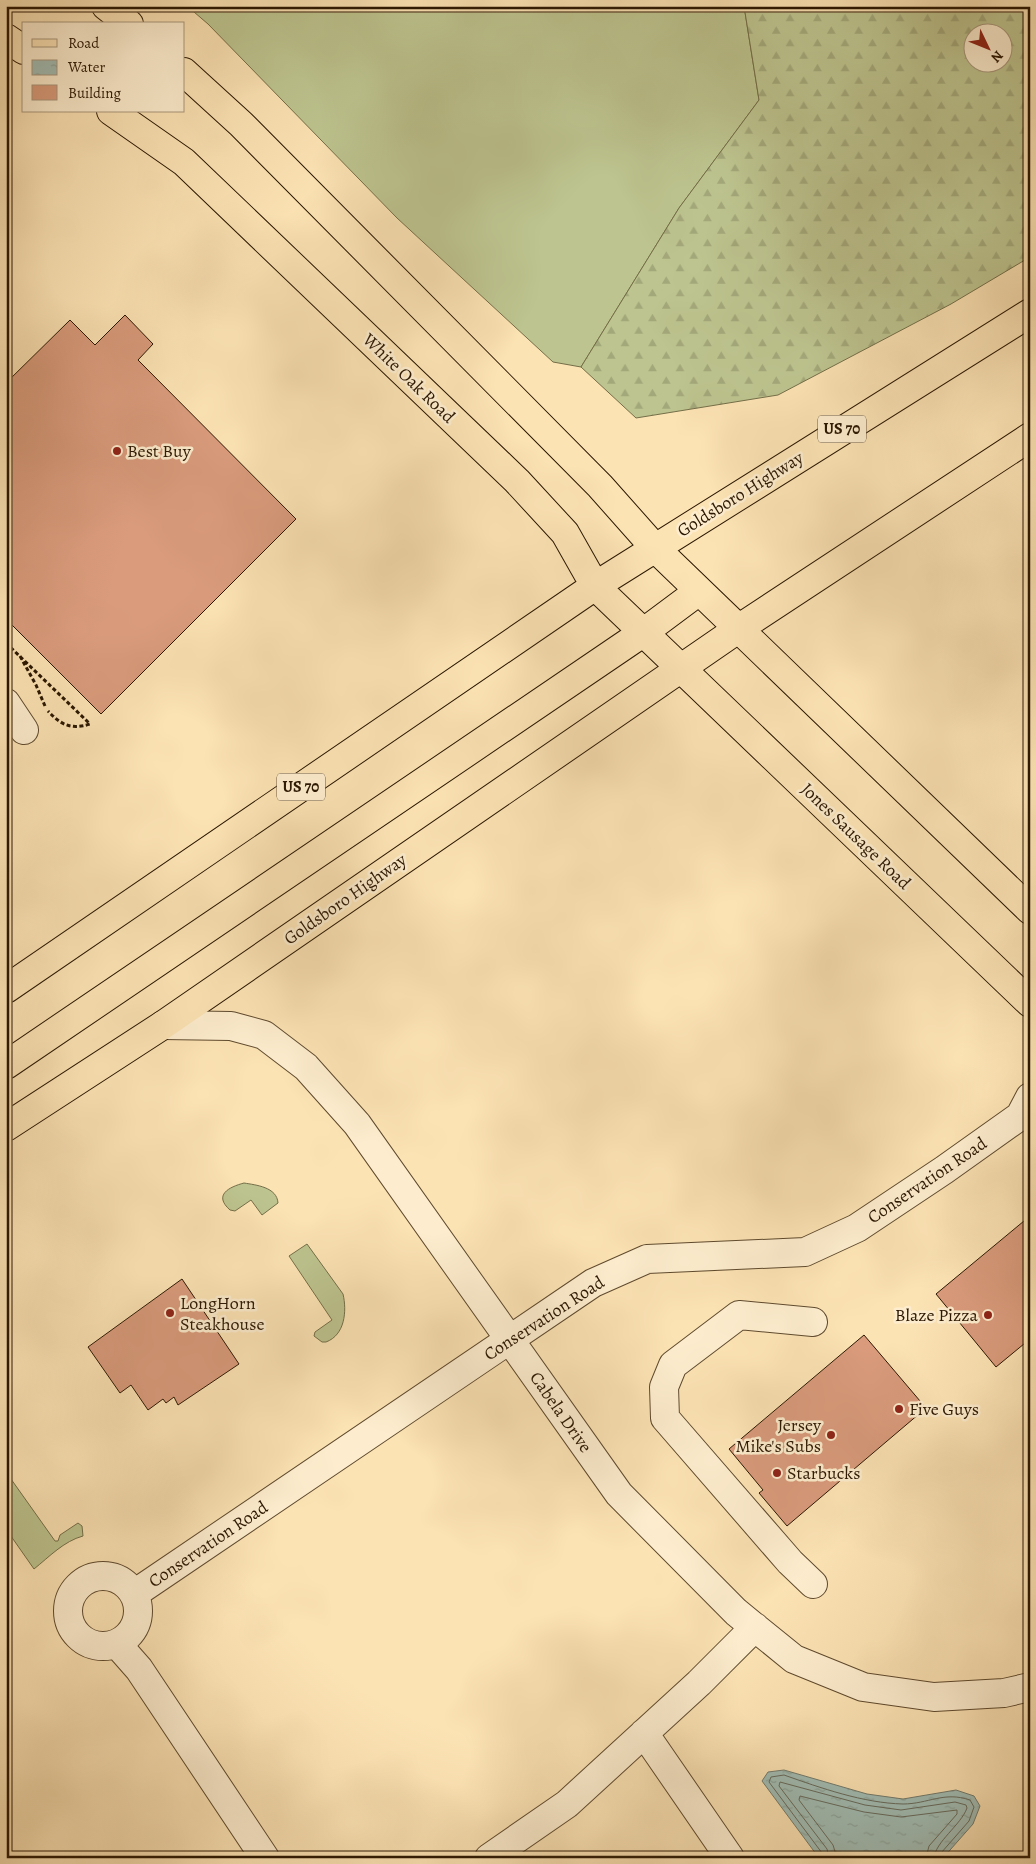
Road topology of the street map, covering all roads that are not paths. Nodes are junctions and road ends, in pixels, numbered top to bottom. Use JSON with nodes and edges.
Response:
{"nodes":[{"id":1,"x":106,"y":6,"type":"edge"},
{"id":2,"x":126,"y":22,"type":"edge"},
{"id":3,"x":6,"y":38,"type":"edge"},
{"id":4,"x":22,"y":49,"type":"edge"},
{"id":5,"x":185,"y":73,"type":"edge"},
{"id":6,"x":112,"y":112,"type":"edge"},
{"id":7,"x":1030,"y":313,"type":"edge"},
{"id":8,"x":1030,"y":437,"type":"edge"},
{"id":9,"x":655,"y":548,"type":"junction"},
{"id":10,"x":595,"y":586,"type":"junction"},
{"id":11,"x":699,"y":590,"type":"junction"},
{"id":12,"x":738,"y":629,"type":"junction"},
{"id":13,"x":644,"y":632,"type":"junction"},
{"id":14,"x":682,"y":668,"type":"junction"},
{"id":15,"x":6,"y":703,"type":"edge"},
{"id":16,"x":24,"y":730,"type":"dead end"},
{"id":17,"x":1030,"y":910,"type":"edge"},
{"id":18,"x":6,"y":989,"type":"edge"},
{"id":19,"x":1030,"y":1003,"type":"edge"},
{"id":20,"x":163,"y":1025,"type":"junction"},
{"id":21,"x":6,"y":1065,"type":"edge"},
{"id":22,"x":1030,"y":1097,"type":"edge"},
{"id":23,"x":6,"y":1127,"type":"edge"},
{"id":24,"x":812,"y":1322,"type":"dead end"},
{"id":25,"x":510,"y":1340,"type":"junction"},
{"id":26,"x":813,"y":1584,"type":"dead end"},
{"id":27,"x":134,"y":1594,"type":"junction"},
{"id":28,"x":755,"y":1627,"type":"junction"},
{"id":29,"x":117,"y":1644,"type":"junction"},
{"id":30,"x":1030,"y":1687,"type":"edge"},
{"id":31,"x":644,"y":1733,"type":"junction"},
{"id":32,"x":265,"y":1858,"type":"edge"},
{"id":33,"x":489,"y":1858,"type":"edge"},
{"id":34,"x":730,"y":1858,"type":"edge"}],
"edges":[{"from":1,"to":2,"type":"main road"},
{"from":3,"to":4,"type":"main road"},
{"from":5,"to":9,"type":"main road"},
{"from":6,"to":10,"type":"main road","name":"White Oak Road"},
{"from":7,"to":9,"type":"main road","name":"Goldsboro Highway","number":"US 70"},
{"from":8,"to":12,"type":"main road"},
{"from":9,"to":10,"type":"main road","number":"US 70"},
{"from":9,"to":11,"type":"main road"},
{"from":10,"to":13,"type":"main road","name":"White Oak Road"},
{"from":10,"to":18,"type":"main road","number":"US 70"},
{"from":11,"to":12,"type":"main road"},
{"from":11,"to":13,"type":"main road"},
{"from":12,"to":14,"type":"main road","name":"Goldsboro Highway"},
{"from":12,"to":17,"type":"main road"},
{"from":13,"to":14,"type":"main road","name":"White Oak Road"},
{"from":13,"to":21,"type":"main road"},
{"from":14,"to":19,"type":"main road","name":"Jones Sausage Road"},
{"from":14,"to":20,"type":"main road","name":"Goldsboro Highway"},
{"from":15,"to":16,"type":"street"},
{"from":20,"to":23,"type":"main road","name":"Goldsboro Highway"},
{"from":20,"to":25,"type":"street","name":"Cabela Drive"},
{"from":22,"to":25,"type":"street","name":"Conservation Road"},
{"from":24,"to":26,"type":"street"},
{"from":25,"to":27,"type":"street","name":"Conservation Road"},
{"from":25,"to":28,"type":"street","name":"Cabela Drive"},
{"from":27,"to":29,"type":"street"},
{"from":27,"to":29,"type":"street"},
{"from":28,"to":30,"type":"street","name":"Cabela Drive"},
{"from":28,"to":31,"type":"street"},
{"from":29,"to":32,"type":"street"},
{"from":31,"to":33,"type":"street"},
{"from":31,"to":34,"type":"street"}]}
